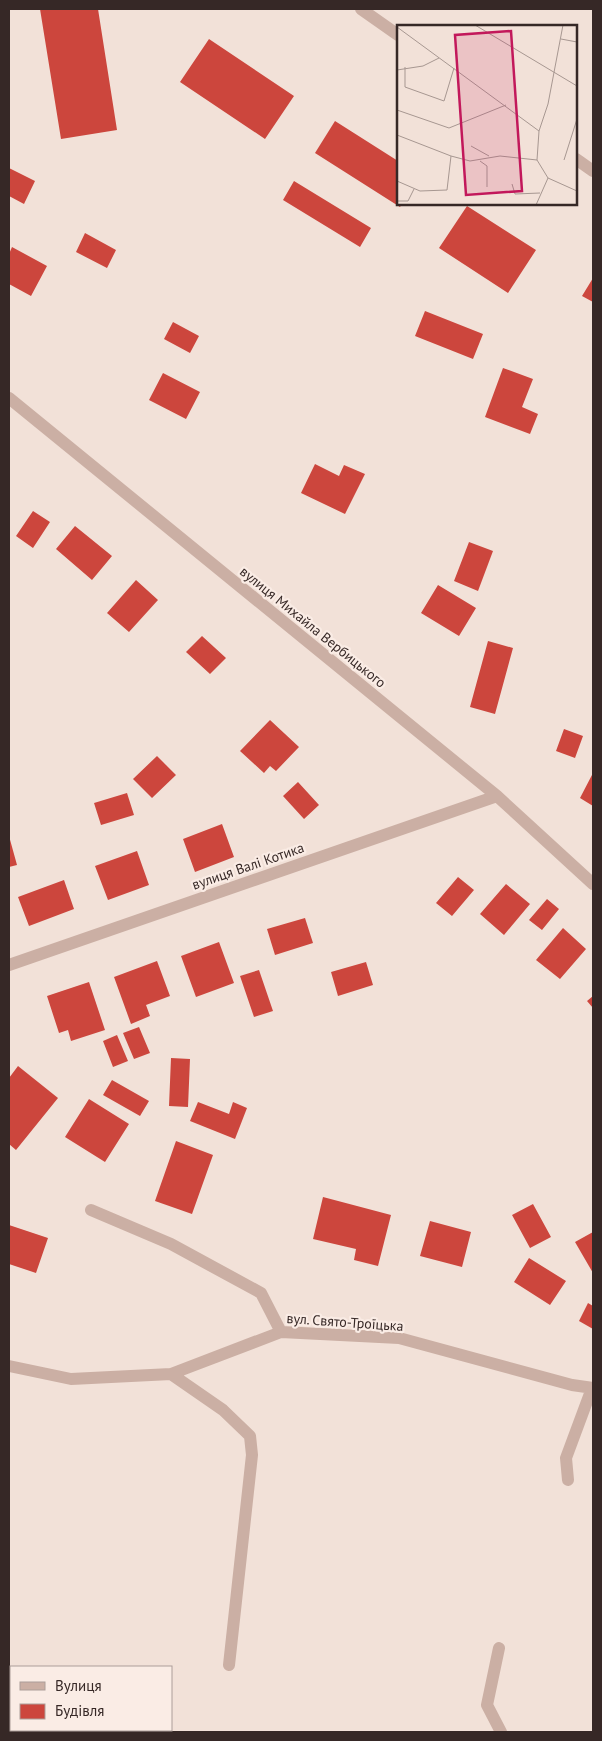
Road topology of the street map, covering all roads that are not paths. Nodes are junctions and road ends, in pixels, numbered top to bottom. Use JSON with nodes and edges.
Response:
{"nodes":[{"id":1,"x":360,"y":9,"type":"edge"},
{"id":2,"x":397,"y":34,"type":"edge"},
{"id":3,"x":577,"y":160,"type":"edge"},
{"id":4,"x":593,"y":171,"type":"edge"},
{"id":5,"x":9,"y":398,"type":"edge"},
{"id":6,"x":496,"y":796,"type":"junction"},
{"id":7,"x":593,"y":884,"type":"edge"},
{"id":8,"x":9,"y":965,"type":"edge"},
{"id":9,"x":91,"y":1210,"type":"dead end"},
{"id":10,"x":281,"y":1332,"type":"junction"},
{"id":11,"x":9,"y":1366,"type":"edge"},
{"id":12,"x":171,"y":1374,"type":"junction"},
{"id":13,"x":593,"y":1388,"type":"edge"},
{"id":14,"x":568,"y":1480,"type":"dead end"},
{"id":15,"x":499,"y":1648,"type":"dead end"},
{"id":16,"x":229,"y":1665,"type":"dead end"},
{"id":17,"x":501,"y":1732,"type":"edge"}],
"edges":[{"from":1,"to":2,"type":"street"},
{"from":3,"to":4,"type":"street"},
{"from":5,"to":6,"type":"street","name":"вулиця Михайла Вербицького"},
{"from":6,"to":7,"type":"street","name":"вулиця Михайла Вербицького"},
{"from":6,"to":8,"type":"street","name":"вулиця Валі Котика"},
{"from":9,"to":10,"type":"street"},
{"from":10,"to":12,"type":"street","name":"вул. Свято-Троїцька"},
{"from":10,"to":13,"type":"street","name":"вул. Свято-Троїцька"},
{"from":11,"to":12,"type":"street","name":"вул. Свято-Троїцька"},
{"from":12,"to":16,"type":"street"},
{"from":13,"to":14,"type":"street"},
{"from":15,"to":17,"type":"street"}]}
